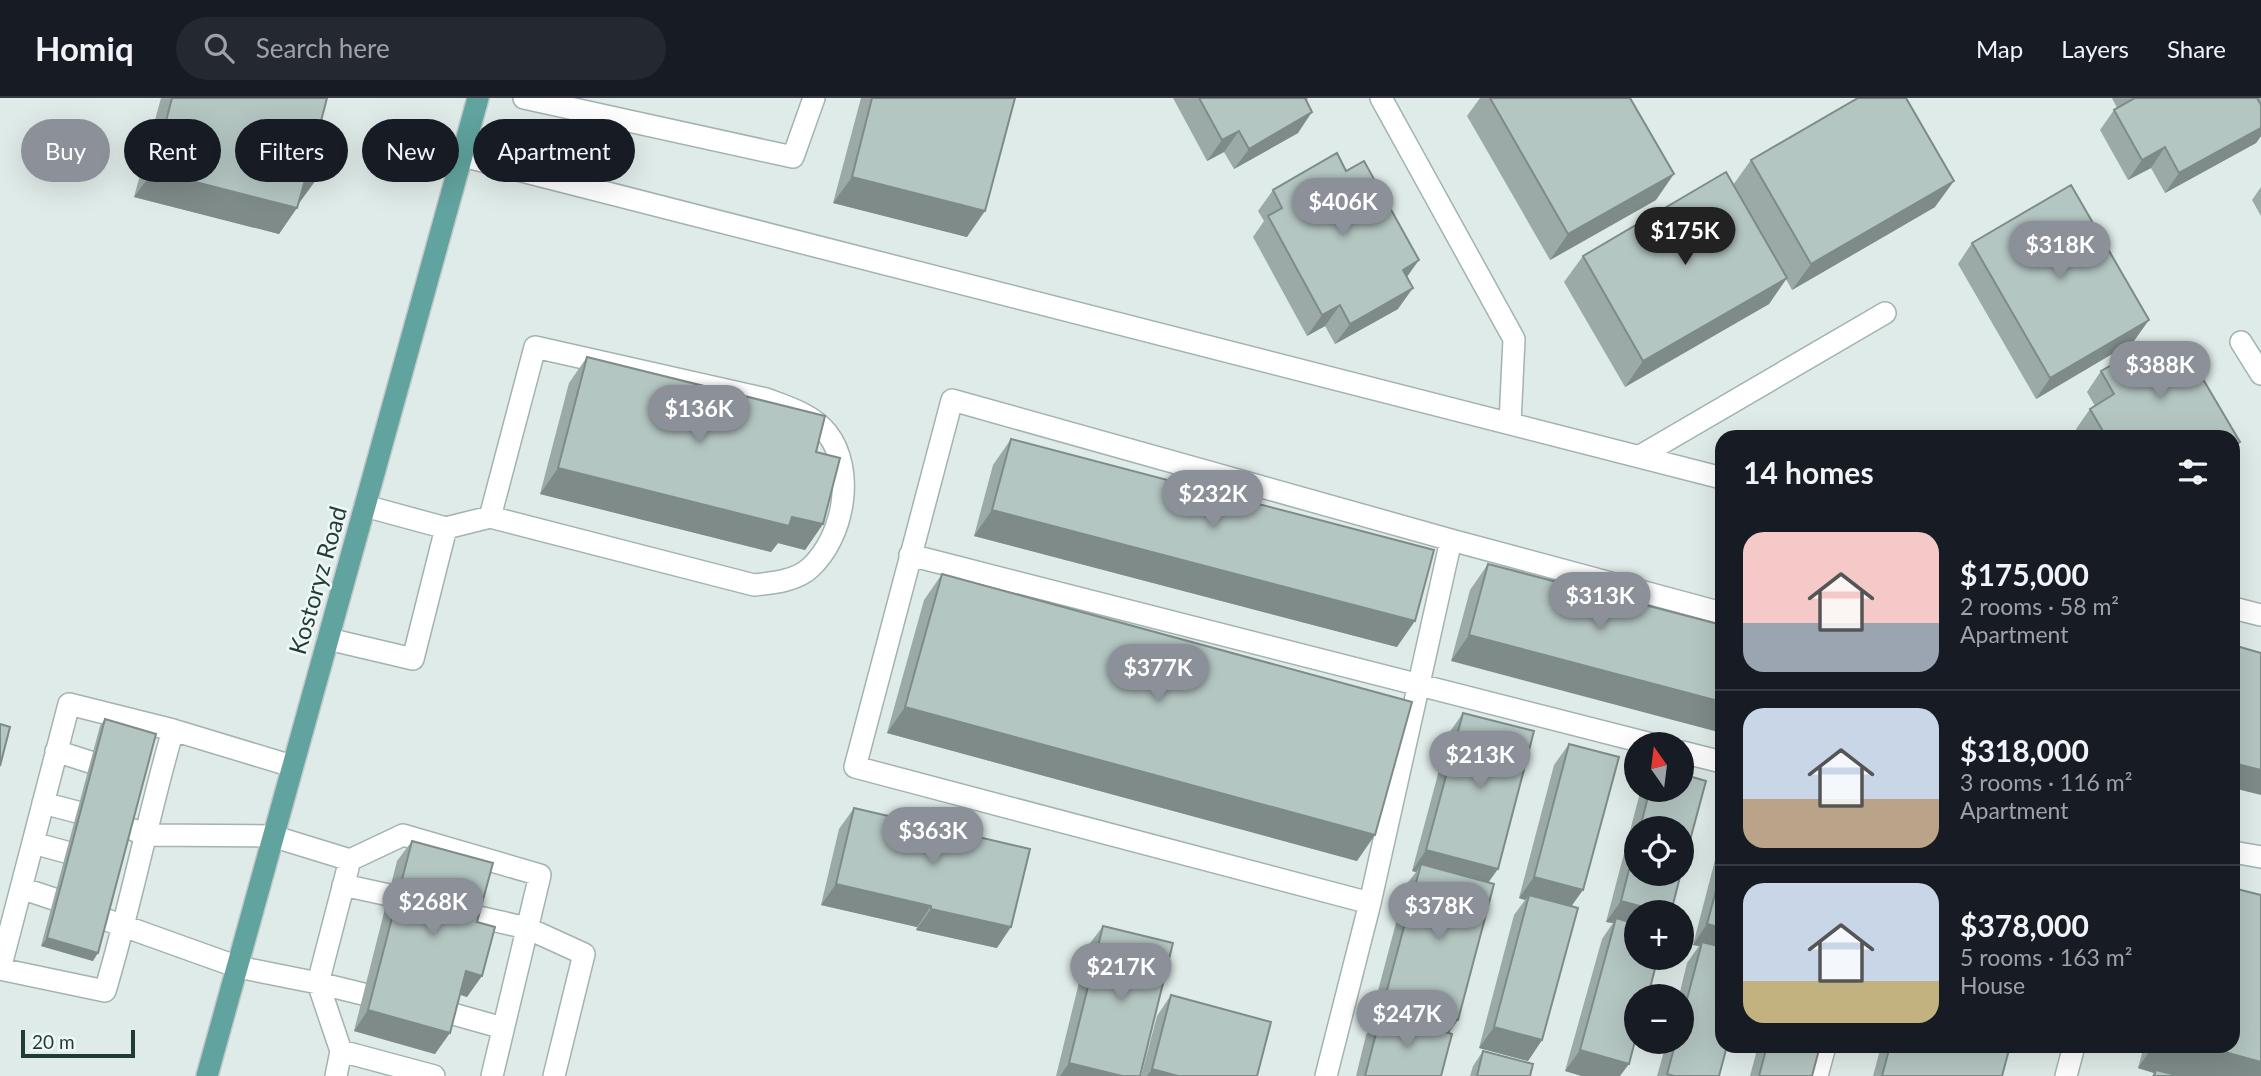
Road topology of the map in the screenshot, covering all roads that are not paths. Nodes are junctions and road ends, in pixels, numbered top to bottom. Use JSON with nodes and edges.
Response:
{"nodes":[{"id":1,"x":478,"y":98,"type":"edge"},
{"id":2,"x":524,"y":98,"type":"edge"},
{"id":3,"x":814,"y":98,"type":"edge"},
{"id":4,"x":1381,"y":98,"type":"edge"},
{"id":5,"x":463,"y":156,"type":"junction"},
{"id":6,"x":1885,"y":313,"type":"dead end"},
{"id":7,"x":2241,"y":342,"type":"dead end"},
{"id":8,"x":2261,"y":374,"type":"edge"},
{"id":9,"x":1510,"y":423,"type":"junction"},
{"id":10,"x":1640,"y":456,"type":"junction"},
{"id":11,"x":1715,"y":476,"type":"edge"},
{"id":12,"x":365,"y":506,"type":"junction"},
{"id":13,"x":490,"y":517,"type":"junction"},
{"id":14,"x":446,"y":528,"type":"junction"},
{"id":15,"x":1451,"y":540,"type":"junction"},
{"id":16,"x":910,"y":555,"type":"junction"},
{"id":17,"x":2240,"y":610,"type":"edge"},
{"id":18,"x":1715,"y":611,"type":"edge"},
{"id":19,"x":2261,"y":615,"type":"edge"},
{"id":20,"x":328,"y":639,"type":"junction"},
{"id":21,"x":1421,"y":684,"type":"junction"},
{"id":22,"x":173,"y":730,"type":"junction"},
{"id":23,"x":1624,"y":737,"type":"edge"},
{"id":24,"x":56,"y":751,"type":"junction"},
{"id":25,"x":1694,"y":755,"type":"edge"},
{"id":26,"x":1715,"y":760,"type":"edge"},
{"id":27,"x":90,"y":762,"type":"edge"},
{"id":28,"x":292,"y":766,"type":"junction"},
{"id":29,"x":43,"y":803,"type":"junction"},
{"id":30,"x":77,"y":812,"type":"edge"},
{"id":31,"x":137,"y":832,"type":"junction"},
{"id":32,"x":272,"y":836,"type":"junction"},
{"id":33,"x":33,"y":843,"type":"junction"},
{"id":34,"x":66,"y":852,"type":"dead end"},
{"id":35,"x":2240,"y":853,"type":"edge"},
{"id":36,"x":2261,"y":857,"type":"edge"},
{"id":37,"x":350,"y":860,"type":"junction"},
{"id":38,"x":343,"y":885,"type":"junction"},
{"id":39,"x":21,"y":888,"type":"junction"},
{"id":40,"x":389,"y":895,"type":"dead end"},
{"id":41,"x":54,"y":899,"type":"edge"},
{"id":42,"x":1370,"y":903,"type":"junction"},
{"id":43,"x":470,"y":915,"type":"edge"},
{"id":44,"x":114,"y":923,"type":"junction"},
{"id":45,"x":527,"y":928,"type":"junction"},
{"id":46,"x":239,"y":967,"type":"junction"},
{"id":47,"x":0,"y":969,"type":"edge"},
{"id":48,"x":318,"y":983,"type":"junction"},
{"id":49,"x":363,"y":994,"type":"dead end"},
{"id":50,"x":446,"y":1012,"type":"edge"},
{"id":51,"x":503,"y":1028,"type":"junction"},
{"id":52,"x":341,"y":1051,"type":"junction"},
{"id":53,"x":1823,"y":1053,"type":"edge"},
{"id":54,"x":2072,"y":1053,"type":"edge"},
{"id":55,"x":207,"y":1076,"type":"edge"},
{"id":56,"x":336,"y":1076,"type":"edge"},
{"id":57,"x":434,"y":1076,"type":"edge"},
{"id":58,"x":492,"y":1076,"type":"edge"},
{"id":59,"x":554,"y":1076,"type":"edge"},
{"id":60,"x":1326,"y":1076,"type":"edge"},
{"id":61,"x":1817,"y":1076,"type":"edge"},
{"id":62,"x":2066,"y":1076,"type":"edge"}],
"edges":[{"from":1,"to":5,"type":"main road","name":"Kostoryz Road"},
{"from":2,"to":3,"type":"street"},
{"from":4,"to":9,"type":"street"},
{"from":5,"to":9,"type":"street"},
{"from":5,"to":12,"type":"main road","name":"Kostoryz Road"},
{"from":6,"to":10,"type":"street"},
{"from":7,"to":8,"type":"street"},
{"from":9,"to":10,"type":"street"},
{"from":10,"to":11,"type":"street"},
{"from":12,"to":14,"type":"street"},
{"from":12,"to":20,"type":"main road","name":"Kostoryz Road"},
{"from":13,"to":13,"type":"street"},
{"from":13,"to":14,"type":"street"},
{"from":14,"to":20,"type":"street"},
{"from":15,"to":16,"type":"street"},
{"from":15,"to":18,"type":"street"},
{"from":15,"to":21,"type":"street"},
{"from":16,"to":21,"type":"street"},
{"from":16,"to":42,"type":"street"},
{"from":17,"to":19,"type":"street"},
{"from":20,"to":28,"type":"main road","name":"Kostoryz Road"},
{"from":21,"to":23,"type":"street"},
{"from":21,"to":42,"type":"street"},
{"from":22,"to":24,"type":"street"},
{"from":22,"to":28,"type":"street"},
{"from":22,"to":31,"type":"street"},
{"from":24,"to":27,"type":"street"},
{"from":24,"to":29,"type":"street"},
{"from":25,"to":26,"type":"street"},
{"from":28,"to":32,"type":"main road","name":"Kostoryz Road"},
{"from":29,"to":30,"type":"street"},
{"from":29,"to":33,"type":"street"},
{"from":31,"to":32,"type":"street"},
{"from":31,"to":44,"type":"street"},
{"from":32,"to":37,"type":"street"},
{"from":32,"to":46,"type":"main road","name":"Kostoryz Road"},
{"from":33,"to":34,"type":"street"},
{"from":33,"to":39,"type":"street"},
{"from":35,"to":36,"type":"street"},
{"from":37,"to":38,"type":"street"},
{"from":37,"to":45,"type":"street"},
{"from":38,"to":40,"type":"street"},
{"from":38,"to":48,"type":"street"},
{"from":39,"to":41,"type":"street"},
{"from":39,"to":47,"type":"street"},
{"from":42,"to":60,"type":"street"},
{"from":43,"to":45,"type":"street"},
{"from":44,"to":46,"type":"street"},
{"from":44,"to":47,"type":"street"},
{"from":45,"to":51,"type":"street"},
{"from":45,"to":59,"type":"street"},
{"from":46,"to":48,"type":"street"},
{"from":46,"to":55,"type":"main road","name":"Kostoryz Road"},
{"from":48,"to":49,"type":"street"},
{"from":48,"to":52,"type":"street"},
{"from":50,"to":51,"type":"street"},
{"from":51,"to":58,"type":"street"},
{"from":52,"to":56,"type":"street"},
{"from":52,"to":57,"type":"street"},
{"from":53,"to":61,"type":"street"},
{"from":54,"to":62,"type":"street"}]}
